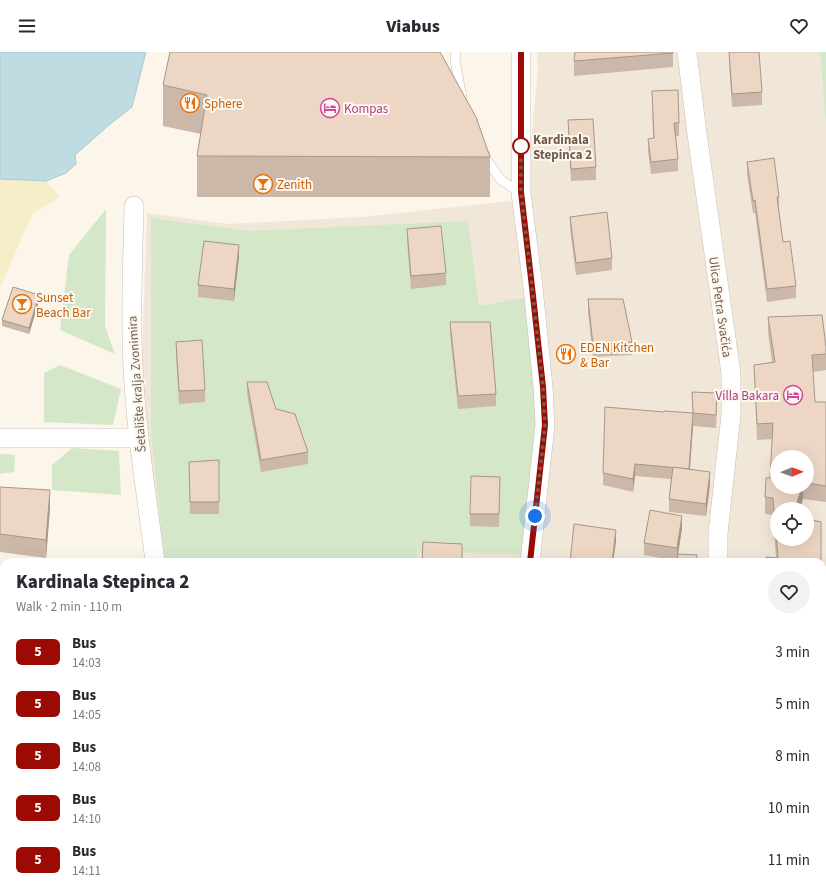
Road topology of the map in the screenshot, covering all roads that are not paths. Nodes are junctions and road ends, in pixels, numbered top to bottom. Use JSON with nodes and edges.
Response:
{"nodes":[{"id":1,"x":456,"y":52,"type":"edge"},
{"id":2,"x":521,"y":52,"type":"edge"},
{"id":3,"x":687,"y":52,"type":"edge"},
{"id":4,"x":465,"y":107,"type":"edge"},
{"id":5,"x":482,"y":147,"type":"edge"},
{"id":6,"x":521,"y":192,"type":"junction"},
{"id":7,"x":134,"y":206,"type":"dead end"},
{"id":8,"x":0,"y":438,"type":"edge"},
{"id":9,"x":139,"y":438,"type":"junction"},
{"id":10,"x":154,"y":558,"type":"edge"},
{"id":11,"x":530,"y":558,"type":"edge"},
{"id":12,"x":718,"y":558,"type":"edge"}],
"edges":[{"from":1,"to":4,"type":"lane"},
{"from":2,"to":6,"type":"street"},
{"from":3,"to":12,"type":"street","name":"Ulica Petra Svačića"},
{"from":5,"to":6,"type":"lane"},
{"from":6,"to":11,"type":"street"},
{"from":7,"to":9,"type":"street","name":"Šetalište kralja Zvonimira"},
{"from":8,"to":9,"type":"street"},
{"from":9,"to":10,"type":"street","name":"Šetalište kralja Zvonimira"}]}
